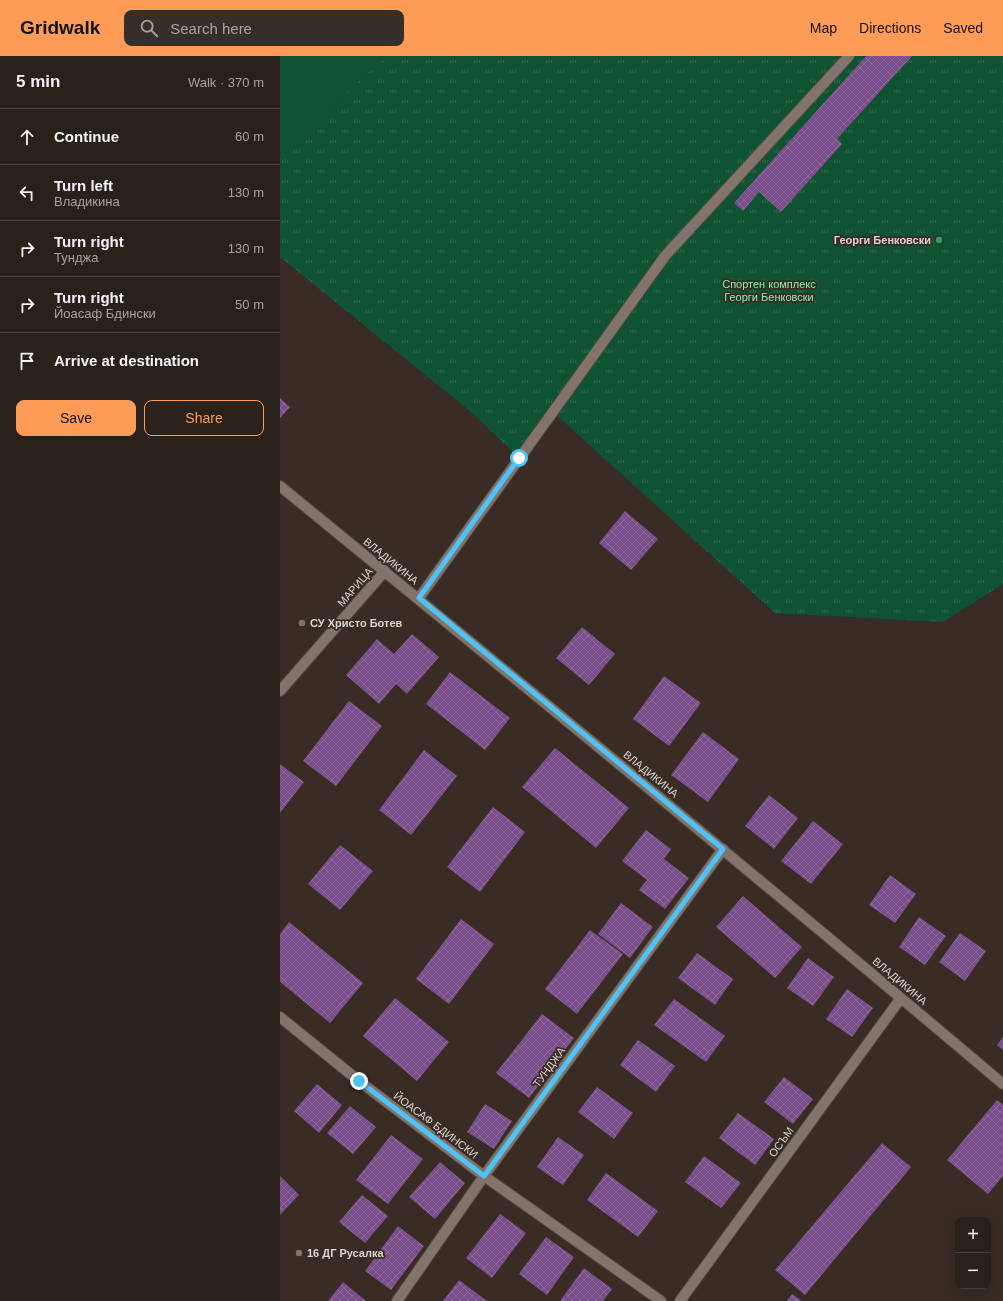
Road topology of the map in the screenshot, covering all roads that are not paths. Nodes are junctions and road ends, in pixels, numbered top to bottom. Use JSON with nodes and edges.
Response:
{"nodes":[{"id":1,"x":849,"y":56,"type":"edge"},
{"id":2,"x":280,"y":486,"type":"edge"},
{"id":3,"x":385,"y":571,"type":"junction"},
{"id":4,"x":419,"y":598,"type":"junction"},
{"id":5,"x":280,"y":691,"type":"edge"},
{"id":6,"x":723,"y":849,"type":"junction"},
{"id":7,"x":901,"y":998,"type":"junction"},
{"id":8,"x":280,"y":1017,"type":"edge"},
{"id":9,"x":1003,"y":1084,"type":"edge"},
{"id":10,"x":484,"y":1176,"type":"junction"},
{"id":11,"x":397,"y":1301,"type":"edge"},
{"id":12,"x":661,"y":1301,"type":"edge"},
{"id":13,"x":680,"y":1301,"type":"edge"}],
"edges":[{"from":1,"to":4,"type":"street"},
{"from":2,"to":3,"type":"street","name":"ВЛАДИКИНА"},
{"from":3,"to":4,"type":"street","name":"ВЛАДИКИНА"},
{"from":3,"to":5,"type":"street","name":"МАРИЦА"},
{"from":4,"to":6,"type":"street","name":"ВЛАДИКИНА"},
{"from":6,"to":7,"type":"street","name":"ВЛАДИКИНА"},
{"from":6,"to":10,"type":"street","name":"ТУНДЖА"},
{"from":7,"to":9,"type":"street","name":"ВЛАДИКИНА"},
{"from":7,"to":13,"type":"street","name":"ОСЪМ"},
{"from":8,"to":10,"type":"street","name":"ЙОАСАФ БДИНСКИ"},
{"from":10,"to":11,"type":"street","name":"ТУНДЖА"},
{"from":10,"to":12,"type":"street","name":"ЙОАСАФ БДИНСКИ"}]}
